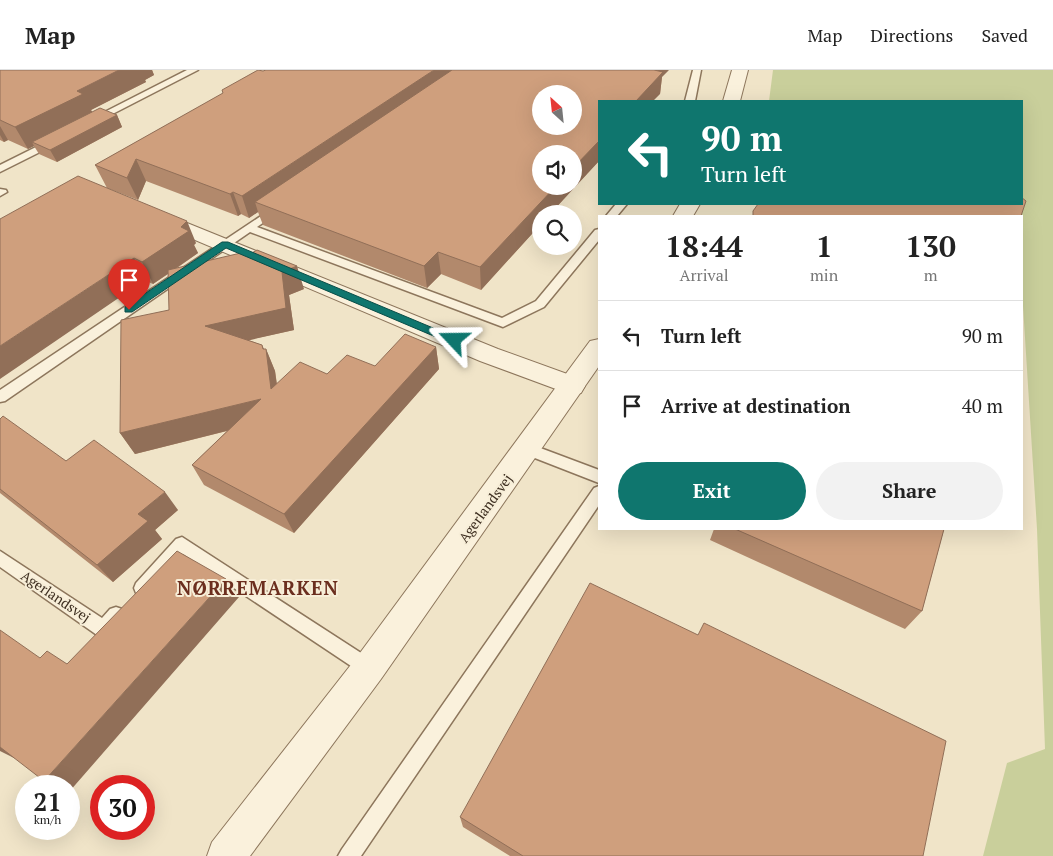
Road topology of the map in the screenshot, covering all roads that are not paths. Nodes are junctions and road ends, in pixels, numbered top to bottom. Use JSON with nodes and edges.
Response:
{"nodes":[{"id":1,"x":194,"y":70,"type":"edge"},
{"id":2,"x":697,"y":70,"type":"edge"},
{"id":3,"x":737,"y":70,"type":"edge"},
{"id":4,"x":690,"y":100,"type":"edge"},
{"id":5,"x":732,"y":100,"type":"edge"},
{"id":6,"x":83,"y":126,"type":"edge"},
{"id":7,"x":66,"y":135,"type":"edge"},
{"id":8,"x":0,"y":169,"type":"edge"},
{"id":9,"x":290,"y":200,"type":"edge"},
{"id":10,"x":621,"y":205,"type":"edge"},
{"id":11,"x":136,"y":208,"type":"edge"},
{"id":12,"x":613,"y":215,"type":"edge"},
{"id":13,"x":249,"y":228,"type":"junction"},
{"id":14,"x":598,"y":233,"type":"edge"},
{"id":15,"x":225,"y":244,"type":"junction"},
{"id":16,"x":598,"y":348,"type":"edge"},
{"id":17,"x":572,"y":386,"type":"junction"},
{"id":18,"x":0,"y":397,"type":"edge"},
{"id":19,"x":527,"y":449,"type":"junction"},
{"id":20,"x":598,"y":477,"type":"edge"},
{"id":21,"x":598,"y":493,"type":"edge"},
{"id":22,"x":0,"y":558,"type":"edge"},
{"id":23,"x":369,"y":668,"type":"junction"},
{"id":24,"x":230,"y":854,"type":"edge"},
{"id":25,"x":349,"y":856,"type":"edge"}],
"edges":[{"from":1,"to":6,"type":"lane"},
{"from":2,"to":4,"type":"lane"},
{"from":3,"to":5,"type":"street"},
{"from":7,"to":8,"type":"lane"},
{"from":9,"to":13,"type":"lane"},
{"from":10,"to":12,"type":"lane"},
{"from":11,"to":15,"type":"street"},
{"from":13,"to":14,"type":"lane"},
{"from":13,"to":15,"type":"lane"},
{"from":15,"to":17,"type":"street"},
{"from":15,"to":18,"type":"lane"},
{"from":16,"to":17,"type":"street","name":"Agerlandsvej"},
{"from":17,"to":19,"type":"street","name":"Agerlandsvej"},
{"from":19,"to":20,"type":"lane"},
{"from":19,"to":23,"type":"street","name":"Agerlandsvej"},
{"from":21,"to":25,"type":"lane"},
{"from":22,"to":23,"type":"lane","name":"Agerlandsvej"},
{"from":23,"to":24,"type":"street","name":"Agerlandsvej"}]}
